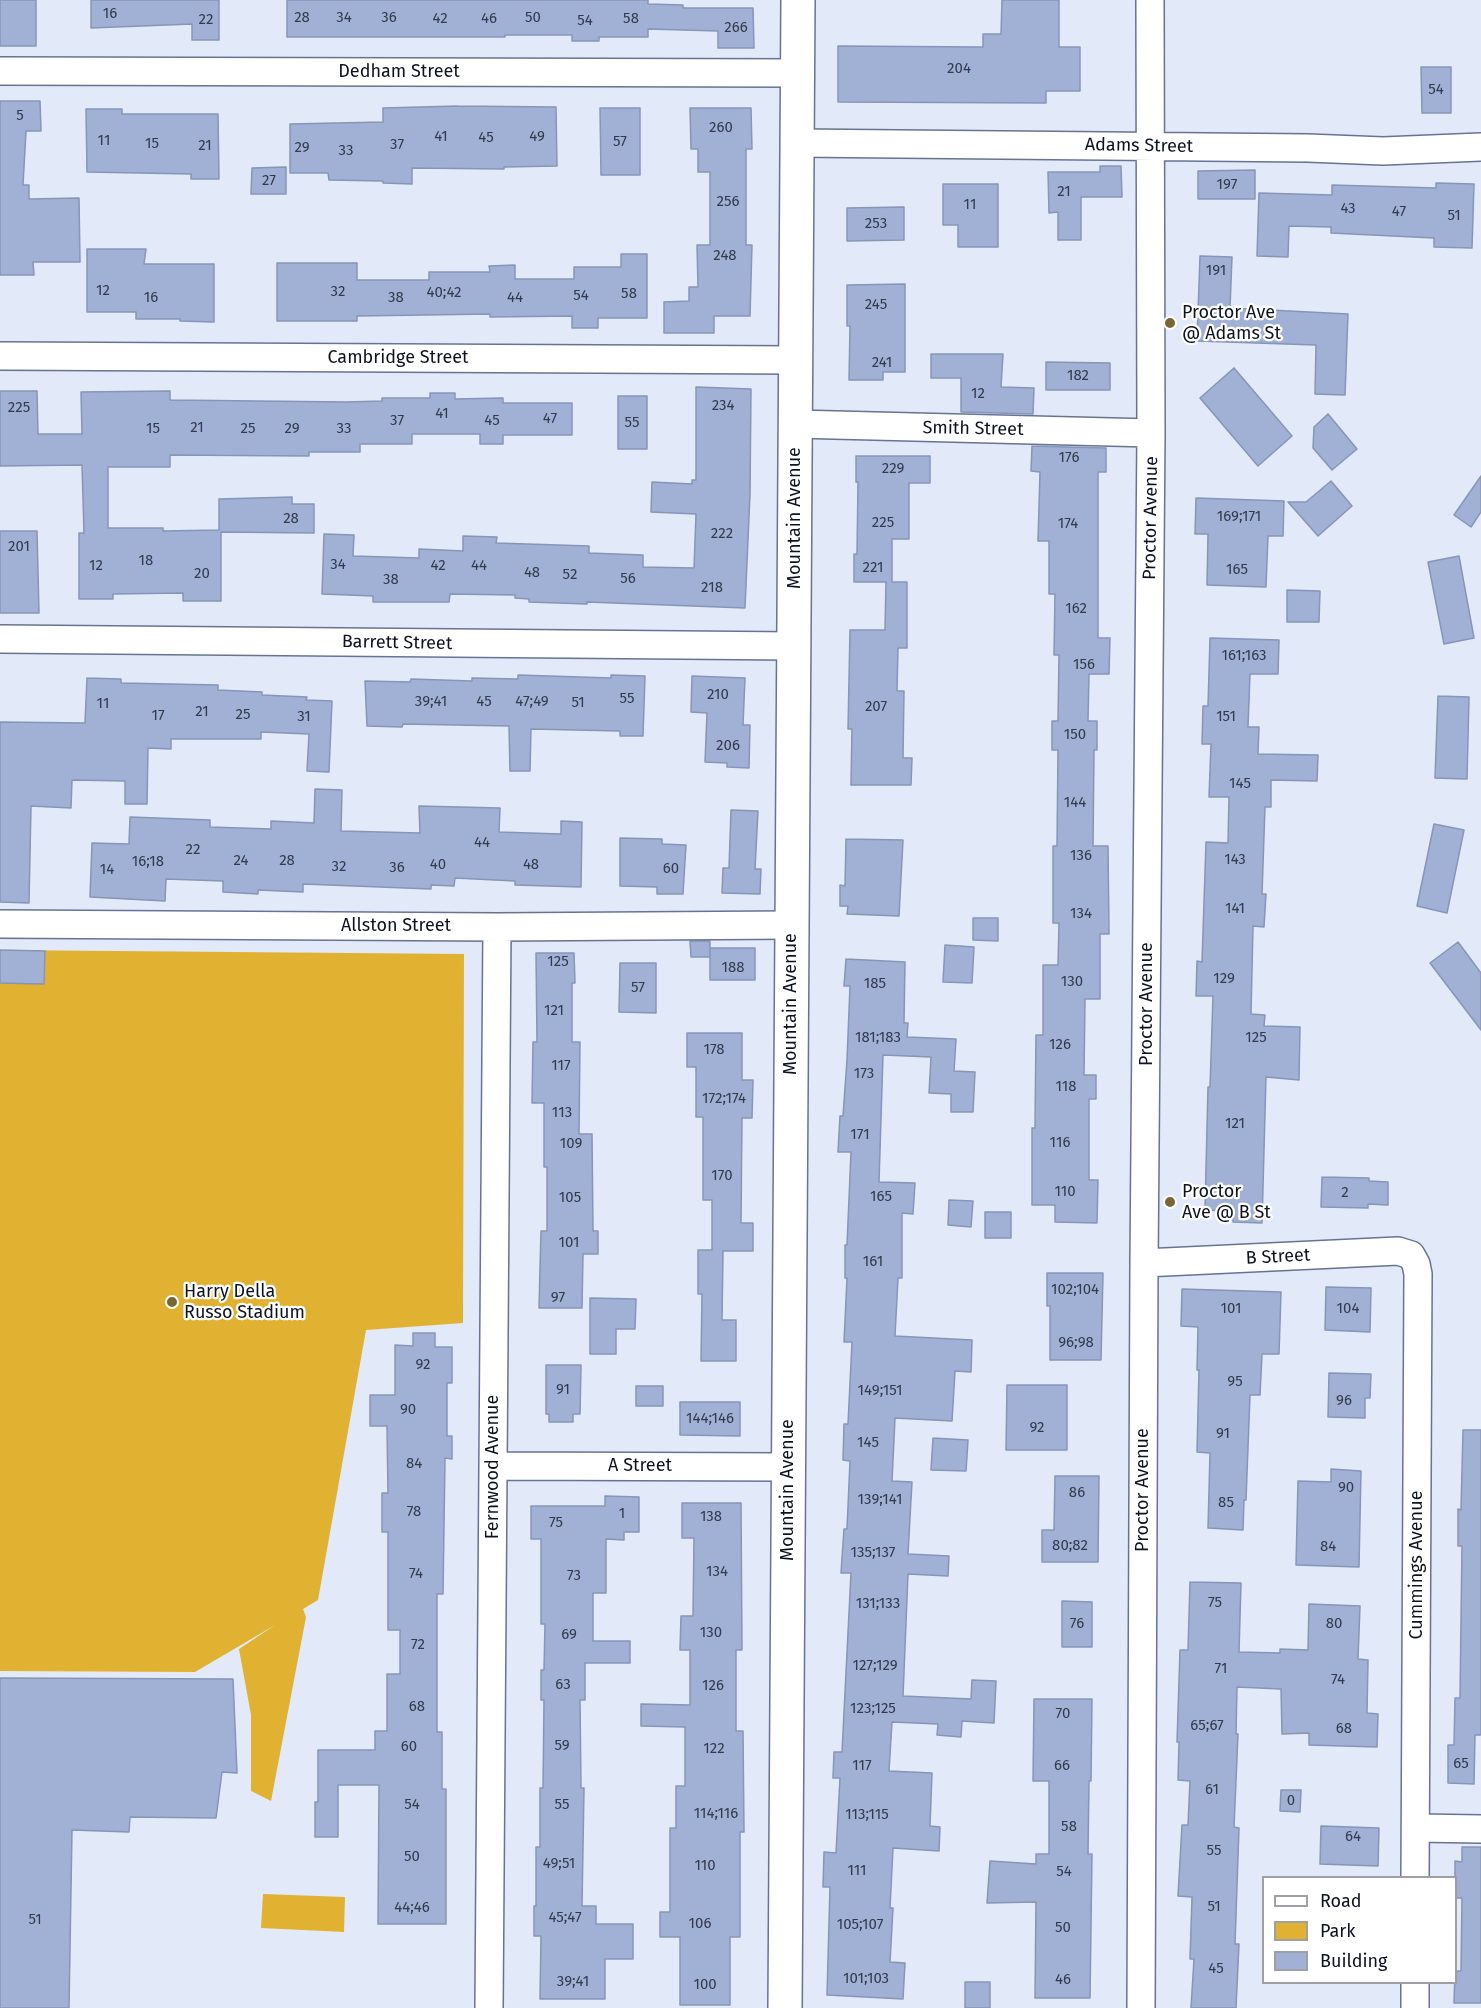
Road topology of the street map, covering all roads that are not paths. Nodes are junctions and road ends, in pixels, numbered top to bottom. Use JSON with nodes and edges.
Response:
{"nodes":[{"id":1,"x":798,"y":0,"type":"edge"},
{"id":2,"x":1150,"y":0,"type":"edge"},
{"id":3,"x":0,"y":71,"type":"edge"},
{"id":4,"x":797,"y":73,"type":"junction"},
{"id":5,"x":797,"y":143,"type":"junction"},
{"id":6,"x":1152,"y":146,"type":"junction"},
{"id":7,"x":1481,"y":147,"type":"edge"},
{"id":8,"x":0,"y":356,"type":"edge"},
{"id":9,"x":796,"y":360,"type":"junction"},
{"id":10,"x":795,"y":424,"type":"junction"},
{"id":11,"x":1151,"y":434,"type":"junction"},
{"id":12,"x":0,"y":639,"type":"edge"},
{"id":13,"x":794,"y":646,"type":"junction"},
{"id":14,"x":0,"y":924,"type":"edge"},
{"id":15,"x":792,"y":925,"type":"junction"},
{"id":16,"x":497,"y":927,"type":"junction"},
{"id":17,"x":1411,"y":1255,"type":"joint"},
{"id":18,"x":1144,"y":1263,"type":"junction"},
{"id":19,"x":493,"y":1466,"type":"junction"},
{"id":20,"x":788,"y":1467,"type":"junction"},
{"id":21,"x":1416,"y":1828,"type":"junction"},
{"id":22,"x":1481,"y":1829,"type":"edge"},
{"id":23,"x":1415,"y":1876,"type":"edge"},
{"id":24,"x":1415,"y":1984,"type":"edge"},
{"id":25,"x":489,"y":2008,"type":"edge"},
{"id":26,"x":785,"y":2008,"type":"edge"},
{"id":27,"x":1141,"y":2008,"type":"edge"},
{"id":28,"x":1414,"y":2008,"type":"edge"}],
"edges":[{"from":1,"to":4,"type":"street","name":"Mountain Avenue"},
{"from":2,"to":6,"type":"street","name":"Proctor Avenue"},
{"from":3,"to":4,"type":"street","name":"Dedham Street"},
{"from":4,"to":5,"type":"street","name":"Mountain Avenue"},
{"from":5,"to":6,"type":"street","name":"Adams Street"},
{"from":5,"to":9,"type":"street","name":"Mountain Avenue"},
{"from":6,"to":7,"type":"street","name":"Adams Street"},
{"from":6,"to":11,"type":"street","name":"Proctor Avenue"},
{"from":8,"to":9,"type":"street","name":"Cambridge Street"},
{"from":9,"to":10,"type":"street","name":"Mountain Avenue"},
{"from":10,"to":11,"type":"street","name":"Smith Street"},
{"from":10,"to":13,"type":"street","name":"Mountain Avenue"},
{"from":11,"to":18,"type":"street","name":"Proctor Avenue"},
{"from":12,"to":13,"type":"street","name":"Barrett Street"},
{"from":13,"to":15,"type":"street","name":"Mountain Avenue"},
{"from":14,"to":16,"type":"street","name":"Allston Street"},
{"from":15,"to":16,"type":"street","name":"Allston Street"},
{"from":15,"to":20,"type":"street","name":"Mountain Avenue"},
{"from":16,"to":19,"type":"street","name":"Fernwood Avenue"},
{"from":17,"to":18,"type":"street","name":"B Street"},
{"from":17,"to":21,"type":"street","name":"Cummings Avenue"},
{"from":18,"to":27,"type":"street","name":"Proctor Avenue"},
{"from":19,"to":20,"type":"street","name":"A Street"},
{"from":19,"to":25,"type":"street","name":"Fernwood Avenue"},
{"from":20,"to":26,"type":"street","name":"Mountain Avenue"},
{"from":21,"to":22,"type":"street"},
{"from":21,"to":23,"type":"street","name":"Cummings Avenue"},
{"from":24,"to":28,"type":"street"}]}
